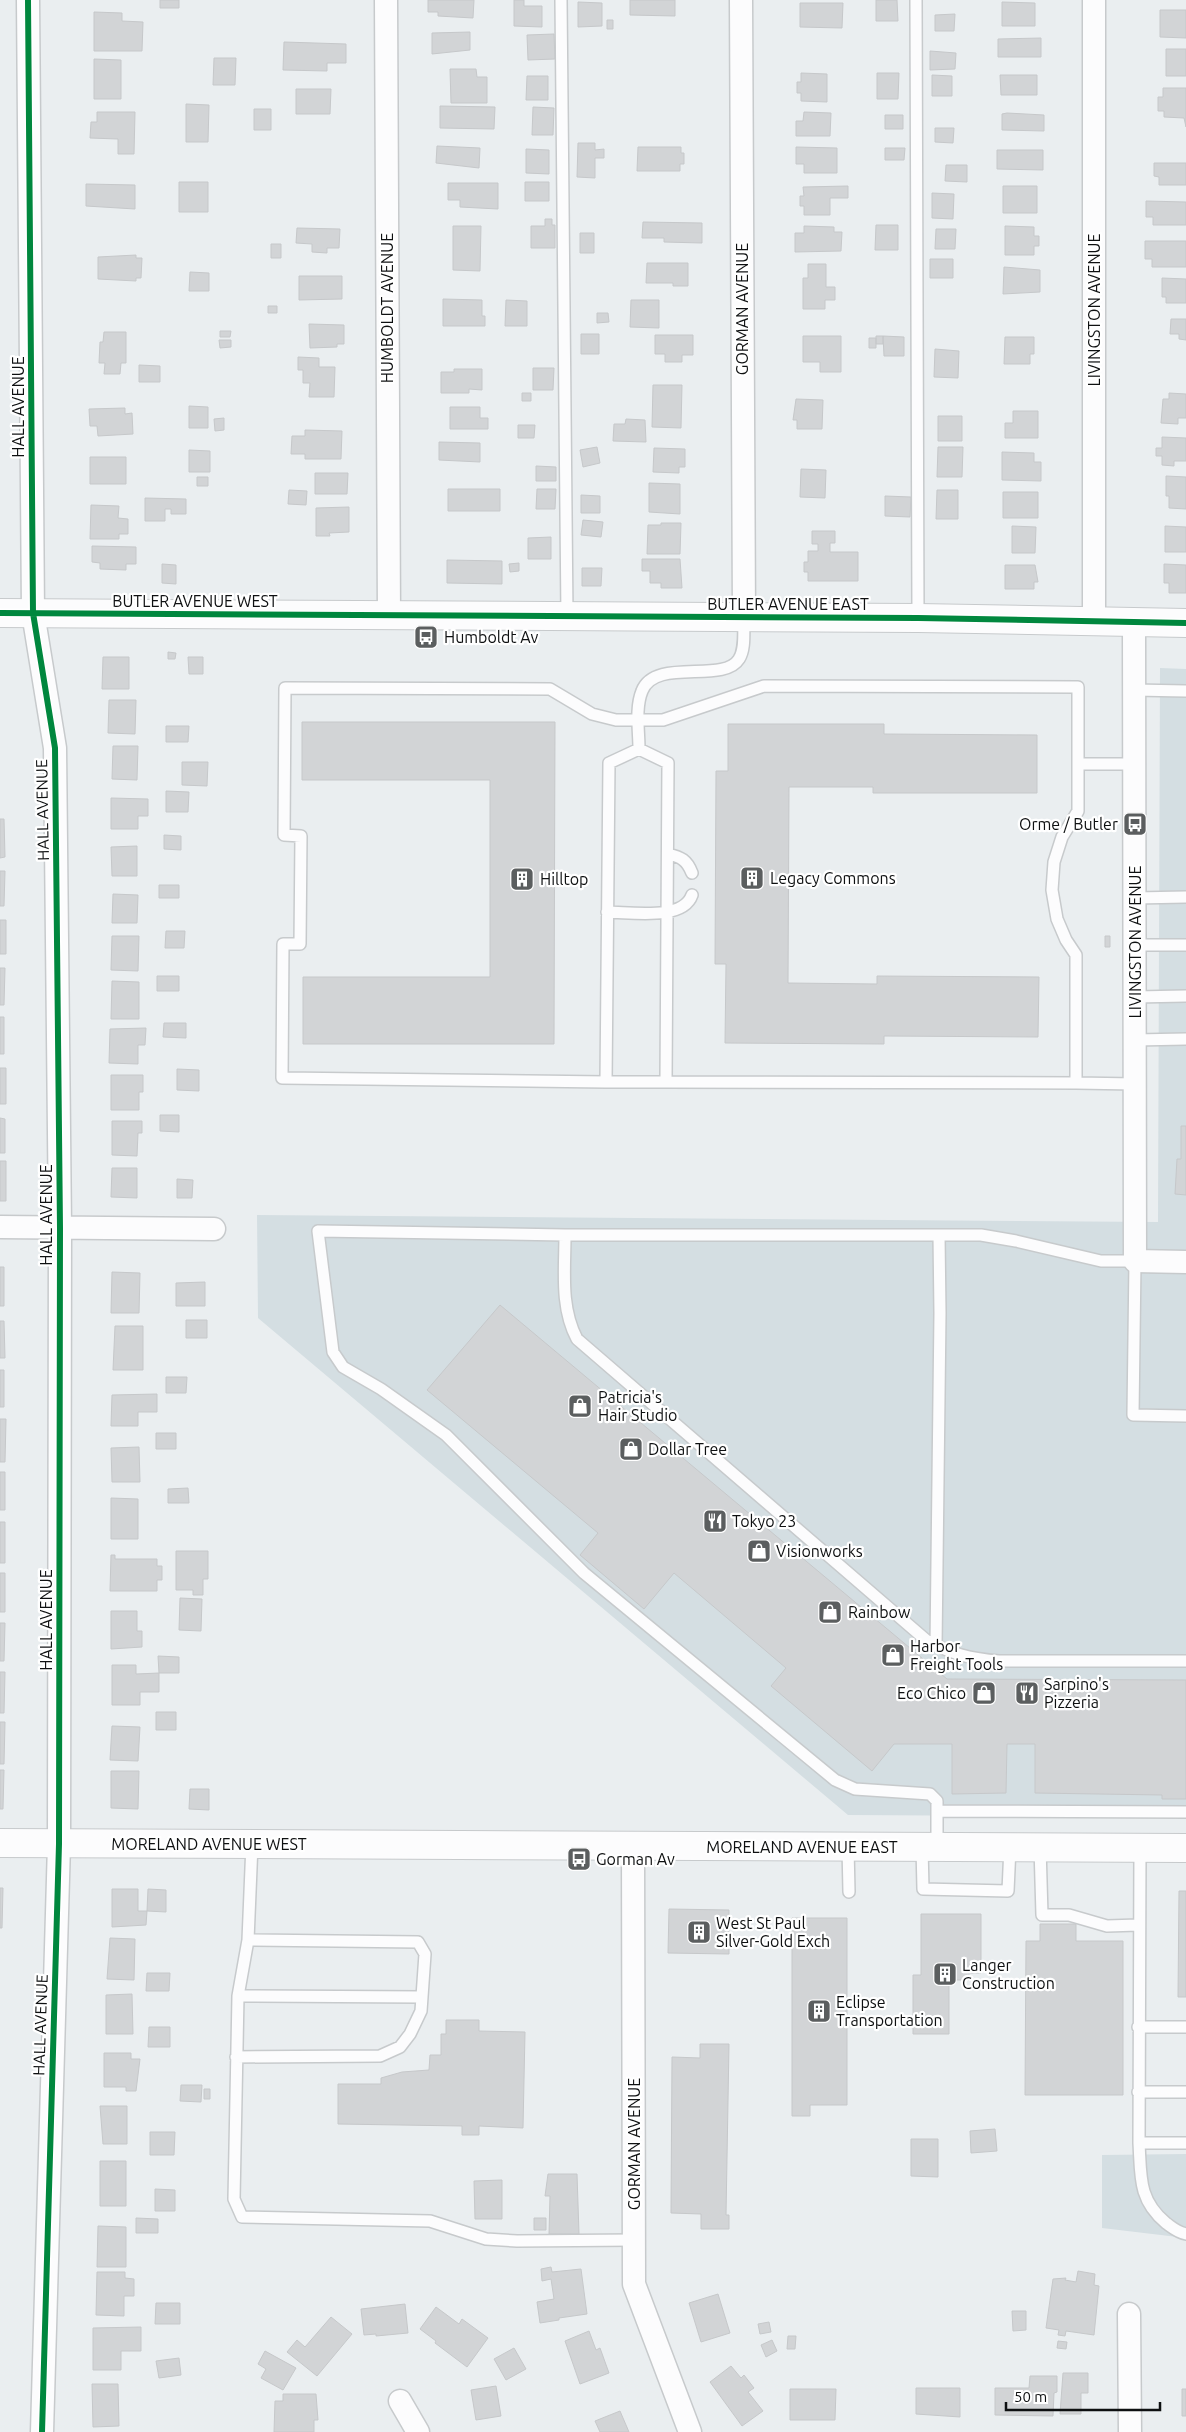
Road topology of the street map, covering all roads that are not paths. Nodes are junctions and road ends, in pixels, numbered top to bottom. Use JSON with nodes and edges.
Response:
{"nodes":[{"id":1,"x":28,"y":0,"type":"edge"},
{"id":2,"x":386,"y":0,"type":"edge"},
{"id":3,"x":560,"y":0,"type":"edge"},
{"id":4,"x":741,"y":0,"type":"edge"},
{"id":5,"x":916,"y":0,"type":"edge"},
{"id":6,"x":1094,"y":0,"type":"edge"},
{"id":7,"x":0,"y":613,"type":"edge"},
{"id":8,"x":33,"y":613,"type":"junction"},
{"id":9,"x":389,"y":616,"type":"junction"},
{"id":10,"x":567,"y":617,"type":"junction"},
{"id":11,"x":744,"y":617,"type":"junction"},
{"id":12,"x":918,"y":618,"type":"junction"},
{"id":13,"x":1094,"y":621,"type":"junction"},
{"id":14,"x":1134,"y":622,"type":"junction"},
{"id":15,"x":1186,"y":623,"type":"edge"},
{"id":16,"x":1134,"y":690,"type":"junction"},
{"id":17,"x":1186,"y":691,"type":"edge"},
{"id":18,"x":639,"y":720,"type":"junction"},
{"id":19,"x":639,"y":749,"type":"junction"},
{"id":20,"x":1078,"y":764,"type":"junction"},
{"id":21,"x":1134,"y":764,"type":"junction"},
{"id":22,"x":668,"y":854,"type":"junction"},
{"id":23,"x":692,"y":873,"type":"dead end"},
{"id":24,"x":692,"y":895,"type":"dead end"},
{"id":25,"x":1186,"y":897,"type":"edge"},
{"id":26,"x":1135,"y":898,"type":"junction"},
{"id":27,"x":607,"y":912,"type":"junction"},
{"id":28,"x":668,"y":912,"type":"junction"},
{"id":29,"x":1135,"y":945,"type":"junction"},
{"id":30,"x":1186,"y":945,"type":"edge"},
{"id":31,"x":1186,"y":996,"type":"edge"},
{"id":32,"x":1135,"y":997,"type":"junction"},
{"id":33,"x":1186,"y":1039,"type":"edge"},
{"id":34,"x":1135,"y":1040,"type":"junction"},
{"id":35,"x":606,"y":1082,"type":"junction"},
{"id":36,"x":666,"y":1082,"type":"junction"},
{"id":37,"x":1076,"y":1083,"type":"junction"},
{"id":38,"x":1135,"y":1084,"type":"junction"},
{"id":39,"x":0,"y":1228,"type":"edge"},
{"id":40,"x":60,"y":1228,"type":"junction"},
{"id":41,"x":214,"y":1229,"type":"dead end"},
{"id":42,"x":565,"y":1235,"type":"junction"},
{"id":43,"x":939,"y":1235,"type":"junction"},
{"id":44,"x":1135,"y":1261,"type":"junction"},
{"id":45,"x":1186,"y":1262,"type":"edge"},
{"id":46,"x":1186,"y":1416,"type":"edge"},
{"id":47,"x":936,"y":1646,"type":"junction"},
{"id":48,"x":1186,"y":1661,"type":"edge"},
{"id":49,"x":936,"y":1811,"type":"junction"},
{"id":50,"x":1186,"y":1812,"type":"edge"},
{"id":51,"x":0,"y":1844,"type":"edge"},
{"id":52,"x":59,"y":1844,"type":"junction"},
{"id":53,"x":252,"y":1844,"type":"junction"},
{"id":54,"x":418,"y":1845,"type":"joint"},
{"id":55,"x":633,"y":1846,"type":"junction"},
{"id":56,"x":848,"y":1847,"type":"junction"},
{"id":57,"x":929,"y":1847,"type":"junction"},
{"id":58,"x":1010,"y":1847,"type":"junction"},
{"id":59,"x":1040,"y":1847,"type":"junction"},
{"id":60,"x":1140,"y":1848,"type":"junction"},
{"id":61,"x":1186,"y":1848,"type":"edge"},
{"id":62,"x":849,"y":1892,"type":"dead end"},
{"id":63,"x":1138,"y":1925,"type":"junction"},
{"id":64,"x":248,"y":1940,"type":"junction"},
{"id":65,"x":238,"y":1996,"type":"junction"},
{"id":66,"x":422,"y":1997,"type":"junction"},
{"id":67,"x":1138,"y":2027,"type":"junction"},
{"id":68,"x":1186,"y":2027,"type":"edge"},
{"id":69,"x":236,"y":2057,"type":"junction"},
{"id":70,"x":1138,"y":2092,"type":"junction"},
{"id":71,"x":1186,"y":2092,"type":"edge"},
{"id":72,"x":1139,"y":2143,"type":"junction"},
{"id":73,"x":1186,"y":2143,"type":"edge"},
{"id":74,"x":1186,"y":2234,"type":"edge"},
{"id":75,"x":634,"y":2240,"type":"junction"},
{"id":76,"x":1129,"y":2314,"type":"dead end"},
{"id":77,"x":400,"y":2401,"type":"dead end"},
{"id":78,"x":42,"y":2432,"type":"edge"},
{"id":79,"x":418,"y":2432,"type":"edge"},
{"id":80,"x":690,"y":2432,"type":"edge"},
{"id":81,"x":1130,"y":2432,"type":"edge"}],
"edges":[{"from":1,"to":8,"type":"street","name":"HALL AVENUE"},
{"from":2,"to":9,"type":"street","name":"HUMBOLDT AVENUE"},
{"from":3,"to":10,"type":"lane"},
{"from":4,"to":11,"type":"street","name":"GORMAN AVENUE"},
{"from":5,"to":12,"type":"lane"},
{"from":6,"to":13,"type":"street","name":"LIVINGSTON AVENUE"},
{"from":7,"to":8,"type":"street","name":"BUTLER AVENUE WEST"},
{"from":8,"to":9,"type":"street","name":"BUTLER AVENUE WEST"},
{"from":8,"to":40,"type":"street","name":"HALL AVENUE"},
{"from":9,"to":10,"type":"street","name":"BUTLER AVENUE EAST"},
{"from":10,"to":11,"type":"street","name":"BUTLER AVENUE EAST"},
{"from":11,"to":12,"type":"street","name":"BUTLER AVENUE EAST"},
{"from":11,"to":18,"type":"lane"},
{"from":12,"to":13,"type":"street","name":"BUTLER AVENUE EAST"},
{"from":13,"to":14,"type":"street","name":"BUTLER AVENUE EAST"},
{"from":14,"to":15,"type":"street","name":"BUTLER AVENUE EAST"},
{"from":14,"to":16,"type":"street","name":"LIVINGSTON AVENUE"},
{"from":16,"to":17,"type":"lane"},
{"from":16,"to":21,"type":"street","name":"LIVINGSTON AVENUE"},
{"from":18,"to":19,"type":"lane"},
{"from":18,"to":20,"type":"lane"},
{"from":18,"to":35,"type":"lane"},
{"from":19,"to":22,"type":"lane"},
{"from":19,"to":27,"type":"lane"},
{"from":20,"to":21,"type":"lane"},
{"from":20,"to":37,"type":"lane"},
{"from":21,"to":26,"type":"street","name":"LIVINGSTON AVENUE"},
{"from":22,"to":23,"type":"lane"},
{"from":22,"to":28,"type":"lane"},
{"from":24,"to":28,"type":"lane"},
{"from":25,"to":26,"type":"lane"},
{"from":26,"to":29,"type":"street","name":"LIVINGSTON AVENUE"},
{"from":27,"to":28,"type":"lane"},
{"from":27,"to":35,"type":"lane"},
{"from":28,"to":36,"type":"lane"},
{"from":29,"to":30,"type":"lane"},
{"from":29,"to":32,"type":"street","name":"LIVINGSTON AVENUE"},
{"from":31,"to":32,"type":"lane"},
{"from":32,"to":34,"type":"street","name":"LIVINGSTON AVENUE"},
{"from":33,"to":34,"type":"lane"},
{"from":34,"to":38,"type":"street","name":"LIVINGSTON AVENUE"},
{"from":35,"to":36,"type":"lane"},
{"from":36,"to":37,"type":"lane"},
{"from":37,"to":38,"type":"lane"},
{"from":38,"to":44,"type":"street","name":"LIVINGSTON AVENUE"},
{"from":39,"to":40,"type":"street"},
{"from":40,"to":41,"type":"street"},
{"from":40,"to":52,"type":"street","name":"HALL AVENUE"},
{"from":42,"to":43,"type":"lane"},
{"from":42,"to":47,"type":"lane"},
{"from":42,"to":49,"type":"lane"},
{"from":43,"to":44,"type":"lane"},
{"from":43,"to":47,"type":"lane"},
{"from":44,"to":45,"type":"street"},
{"from":44,"to":46,"type":"lane"},
{"from":47,"to":48,"type":"lane"},
{"from":49,"to":50,"type":"lane"},
{"from":49,"to":57,"type":"lane"},
{"from":51,"to":52,"type":"street","name":"MORELAND AVENUE WEST"},
{"from":52,"to":53,"type":"street","name":"MORELAND AVENUE WEST"},
{"from":52,"to":78,"type":"street","name":"HALL AVENUE"},
{"from":53,"to":54,"type":"street","name":"MORELAND AVENUE WEST"},
{"from":53,"to":64,"type":"lane"},
{"from":54,"to":55,"type":"street","name":"MORELAND AVENUE EAST"},
{"from":55,"to":56,"type":"street","name":"MORELAND AVENUE EAST"},
{"from":55,"to":75,"type":"street","name":"GORMAN AVENUE"},
{"from":56,"to":57,"type":"street","name":"MORELAND AVENUE EAST"},
{"from":56,"to":62,"type":"lane"},
{"from":57,"to":58,"type":"street","name":"MORELAND AVENUE EAST"},
{"from":57,"to":58,"type":"lane"},
{"from":58,"to":59,"type":"street","name":"MORELAND AVENUE EAST"},
{"from":59,"to":60,"type":"street","name":"MORELAND AVENUE EAST"},
{"from":59,"to":63,"type":"lane"},
{"from":60,"to":61,"type":"street","name":"MORELAND AVENUE EAST"},
{"from":60,"to":63,"type":"lane"},
{"from":63,"to":67,"type":"lane"},
{"from":64,"to":65,"type":"lane"},
{"from":64,"to":66,"type":"lane"},
{"from":65,"to":66,"type":"lane"},
{"from":65,"to":69,"type":"lane"},
{"from":66,"to":69,"type":"lane"},
{"from":67,"to":68,"type":"lane"},
{"from":67,"to":70,"type":"lane"},
{"from":69,"to":75,"type":"lane"},
{"from":70,"to":71,"type":"lane"},
{"from":70,"to":72,"type":"lane"},
{"from":72,"to":73,"type":"lane"},
{"from":72,"to":74,"type":"lane"},
{"from":75,"to":80,"type":"street","name":"GORMAN AVENUE"},
{"from":76,"to":81,"type":"street"},
{"from":77,"to":79,"type":"street"}]}
